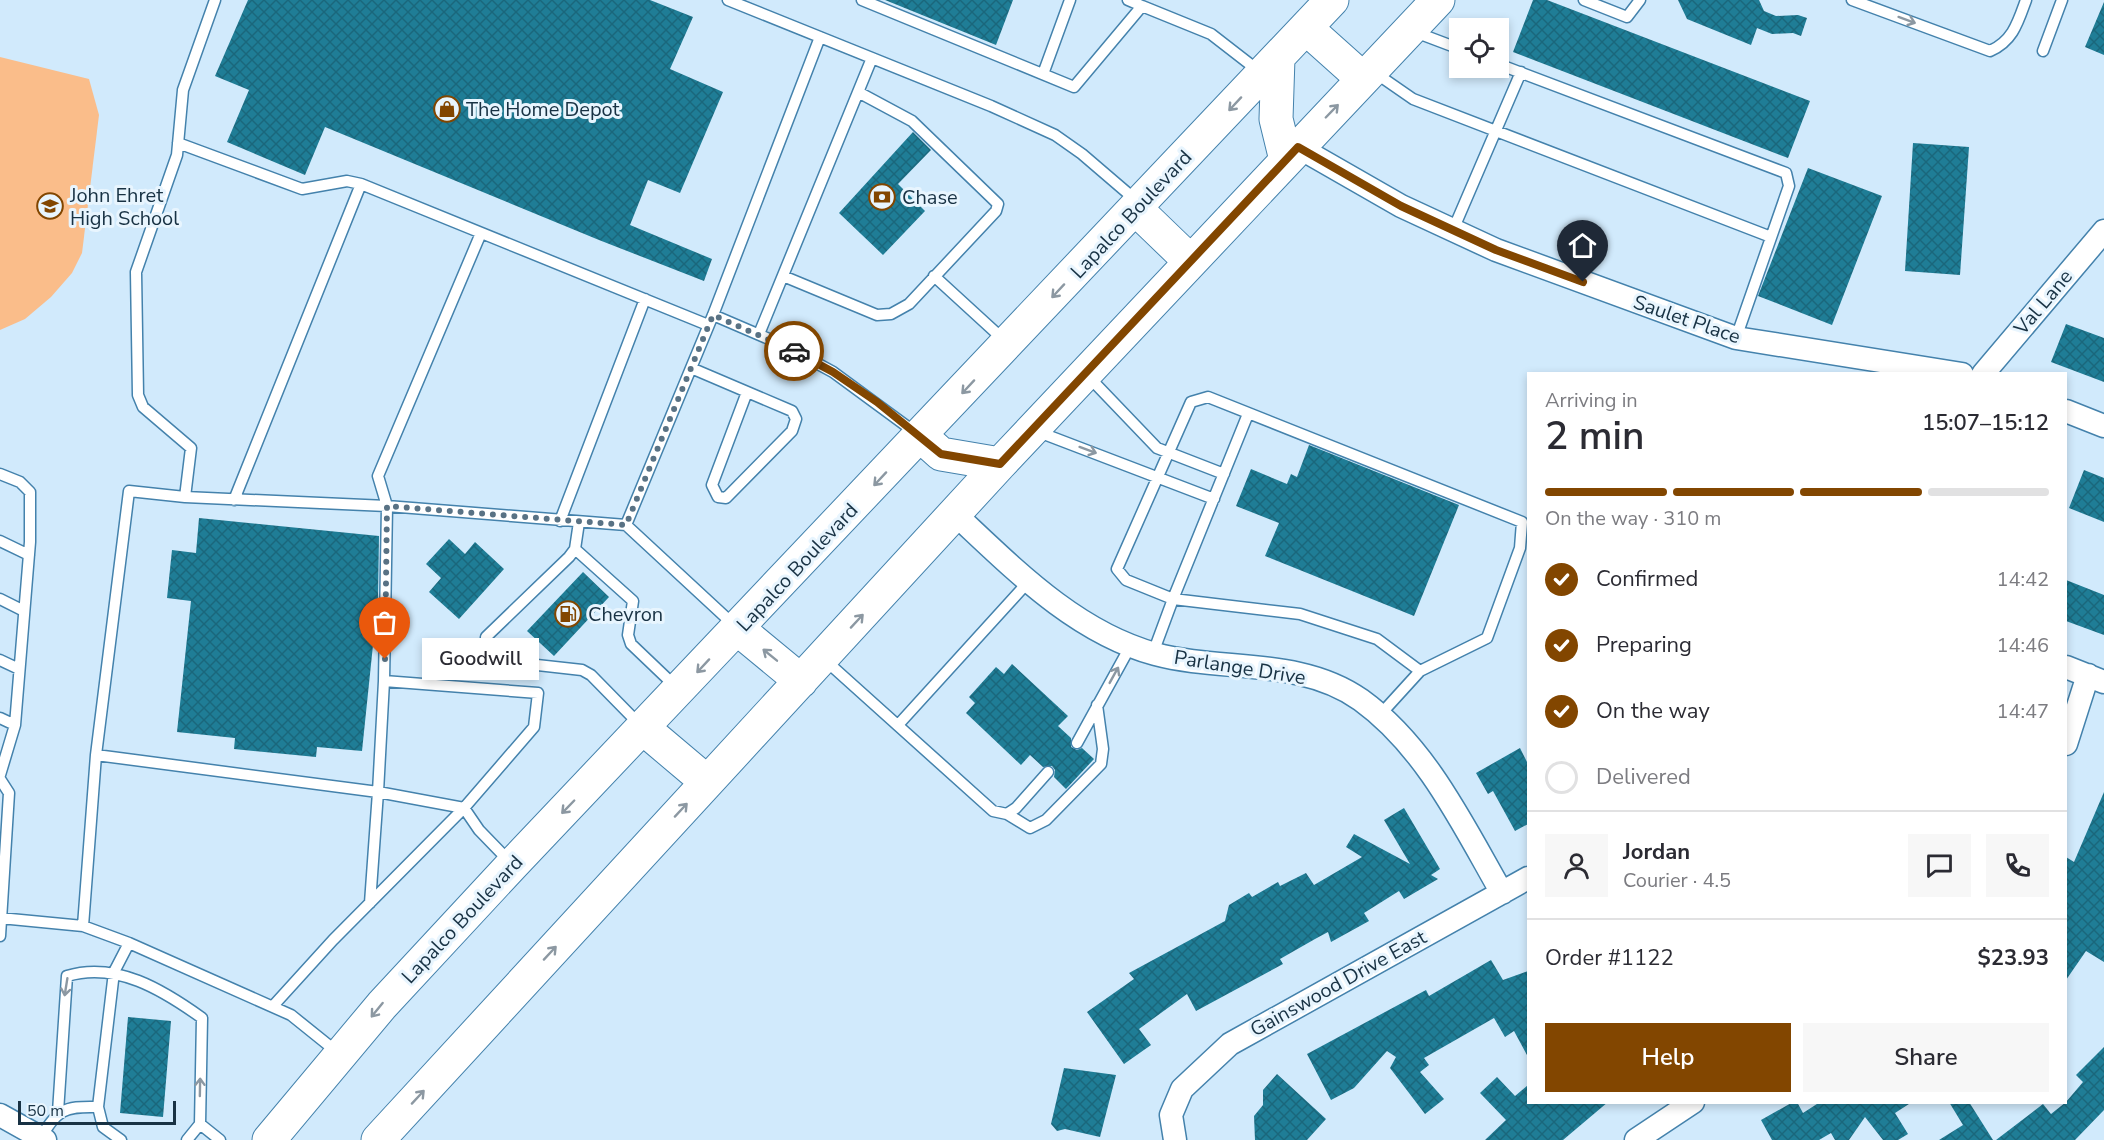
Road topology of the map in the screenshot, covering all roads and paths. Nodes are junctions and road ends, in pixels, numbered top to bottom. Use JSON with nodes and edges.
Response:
{"nodes":[{"id":1,"x":215,"y":0,"type":"edge"},
{"id":2,"x":728,"y":0,"type":"edge"},
{"id":3,"x":862,"y":0,"type":"edge"},
{"id":4,"x":1070,"y":0,"type":"edge"},
{"id":5,"x":1128,"y":0,"type":"edge"},
{"id":6,"x":1438,"y":0,"type":"edge"},
{"id":7,"x":1584,"y":0,"type":"edge"},
{"id":8,"x":1640,"y":0,"type":"edge"},
{"id":9,"x":1852,"y":0,"type":"edge"},
{"id":10,"x":2026,"y":0,"type":"edge"},
{"id":11,"x":2062,"y":0,"type":"edge"},
{"id":12,"x":1142,"y":6,"type":"junction"},
{"id":13,"x":1320,"y":10,"type":"edge"},
{"id":14,"x":1410,"y":30,"type":"junction"},
{"id":15,"x":820,"y":37,"type":"junction"},
{"id":16,"x":1449,"y":45,"type":"edge"},
{"id":17,"x":2043,"y":51,"type":"dead end"},
{"id":18,"x":872,"y":58,"type":"junction"},
{"id":19,"x":1270,"y":66,"type":"junction"},
{"id":20,"x":1509,"y":68,"type":"edge"},
{"id":21,"x":1521,"y":72,"type":"junction"},
{"id":22,"x":1043,"y":74,"type":"junction"},
{"id":23,"x":1367,"y":75,"type":"junction"},
{"id":24,"x":858,"y":92,"type":"junction"},
{"id":25,"x":1496,"y":130,"type":"junction"},
{"id":26,"x":178,"y":143,"type":"junction"},
{"id":27,"x":1292,"y":153,"type":"junction"},
{"id":28,"x":361,"y":184,"type":"junction"},
{"id":29,"x":1138,"y":206,"type":"junction"},
{"id":30,"x":1453,"y":230,"type":"junction"},
{"id":31,"x":2104,"y":231,"type":"edge"},
{"id":32,"x":482,"y":233,"type":"junction"},
{"id":33,"x":1771,"y":237,"type":"junction"},
{"id":34,"x":1190,"y":261,"type":"junction"},
{"id":35,"x":783,"y":276,"type":"junction"},
{"id":36,"x":934,"y":276,"type":"junction"},
{"id":37,"x":645,"y":299,"type":"junction"},
{"id":38,"x":711,"y":320,"type":"junction"},
{"id":39,"x":759,"y":334,"type":"junction"},
{"id":40,"x":1736,"y":338,"type":"junction"},
{"id":41,"x":1008,"y":344,"type":"junction"},
{"id":42,"x":691,"y":368,"type":"junction"},
{"id":43,"x":1949,"y":372,"type":"edge"},
{"id":44,"x":1985,"y":372,"type":"edge"},
{"id":45,"x":1085,"y":373,"type":"junction"},
{"id":46,"x":747,"y":392,"type":"junction"},
{"id":47,"x":2067,"y":411,"type":"edge"},
{"id":48,"x":1248,"y":414,"type":"junction"},
{"id":49,"x":2104,"y":426,"type":"edge"},
{"id":50,"x":1033,"y":429,"type":"junction"},
{"id":51,"x":921,"y":436,"type":"junction"},
{"id":52,"x":1168,"y":452,"type":"junction"},
{"id":53,"x":1000,"y":464,"type":"junction"},
{"id":54,"x":0,"y":474,"type":"edge"},
{"id":55,"x":1224,"y":474,"type":"junction"},
{"id":56,"x":1157,"y":476,"type":"junction"},
{"id":57,"x":185,"y":497,"type":"junction"},
{"id":58,"x":1214,"y":499,"type":"junction"},
{"id":59,"x":234,"y":500,"type":"junction"},
{"id":60,"x":387,"y":506,"type":"junction"},
{"id":61,"x":955,"y":514,"type":"junction"},
{"id":62,"x":560,"y":521,"type":"junction"},
{"id":63,"x":579,"y":522,"type":"junction"},
{"id":64,"x":626,"y":525,"type":"junction"},
{"id":65,"x":0,"y":541,"type":"edge"},
{"id":66,"x":575,"y":549,"type":"junction"},
{"id":67,"x":29,"y":555,"type":"junction"},
{"id":68,"x":1029,"y":581,"type":"junction"},
{"id":69,"x":0,"y":599,"type":"edge"},
{"id":70,"x":1173,"y":599,"type":"junction"},
{"id":71,"x":24,"y":611,"type":"junction"},
{"id":72,"x":738,"y":629,"type":"junction"},
{"id":73,"x":1131,"y":644,"type":"junction"},
{"id":74,"x":1153,"y":653,"type":"junction"},
{"id":75,"x":0,"y":660,"type":"edge"},
{"id":76,"x":2067,"y":667,"type":"edge"},
{"id":77,"x":20,"y":669,"type":"junction"},
{"id":78,"x":812,"y":669,"type":"junction"},
{"id":79,"x":1420,"y":671,"type":"junction"},
{"id":80,"x":2096,"y":679,"type":"edge"},
{"id":81,"x":384,"y":681,"type":"junction"},
{"id":82,"x":680,"y":691,"type":"junction"},
{"id":83,"x":1097,"y":705,"type":"junction"},
{"id":84,"x":1379,"y":717,"type":"junction"},
{"id":85,"x":0,"y":718,"type":"edge"},
{"id":86,"x":15,"y":725,"type":"junction"},
{"id":87,"x":898,"y":725,"type":"junction"},
{"id":88,"x":643,"y":728,"type":"junction"},
{"id":89,"x":2067,"y":742,"type":"edge"},
{"id":90,"x":1077,"y":743,"type":"dead end"},
{"id":91,"x":96,"y":755,"type":"junction"},
{"id":92,"x":1048,"y":772,"type":"dead end"},
{"id":93,"x":0,"y":777,"type":"edge"},
{"id":94,"x":707,"y":782,"type":"junction"},
{"id":95,"x":378,"y":792,"type":"junction"},
{"id":96,"x":464,"y":808,"type":"junction"},
{"id":97,"x":1007,"y":814,"type":"junction"},
{"id":98,"x":512,"y":865,"type":"junction"},
{"id":99,"x":1527,"y":879,"type":"edge"},
{"id":100,"x":1502,"y":893,"type":"junction"},
{"id":101,"x":370,"y":903,"type":"junction"},
{"id":102,"x":1,"y":919,"type":"edge"},
{"id":103,"x":82,"y":926,"type":"junction"},
{"id":104,"x":0,"y":936,"type":"edge"},
{"id":105,"x":129,"y":943,"type":"junction"},
{"id":106,"x":114,"y":972,"type":"junction"},
{"id":107,"x":273,"y":1006,"type":"junction"},
{"id":108,"x":341,"y":1055,"type":"junction"},
{"id":109,"x":305,"y":1096,"type":"junction"},
{"id":110,"x":1690,"y":1104,"type":"edge"},
{"id":111,"x":98,"y":1107,"type":"junction"},
{"id":112,"x":58,"y":1112,"type":"junction"},
{"id":113,"x":0,"y":1115,"type":"edge"},
{"id":114,"x":200,"y":1124,"type":"junction"},
{"id":115,"x":42,"y":1139,"type":"edge"},
{"id":116,"x":121,"y":1140,"type":"edge"},
{"id":117,"x":187,"y":1140,"type":"edge"},
{"id":118,"x":220,"y":1140,"type":"edge"},
{"id":119,"x":269,"y":1140,"type":"edge"},
{"id":120,"x":294,"y":1140,"type":"edge"},
{"id":121,"x":378,"y":1140,"type":"edge"},
{"id":122,"x":1175,"y":1140,"type":"edge"},
{"id":123,"x":1636,"y":1140,"type":"edge"}],
"edges":[{"from":1,"to":26,"type":"lane"},
{"from":2,"to":15,"type":"lane"},
{"from":3,"to":22,"type":"lane"},
{"from":4,"to":22,"type":"lane"},
{"from":5,"to":12,"type":"lane"},
{"from":6,"to":14,"type":"main road"},
{"from":7,"to":8,"type":"lane"},
{"from":9,"to":10,"type":"lane","one_way":true},
{"from":11,"to":17,"type":"lane"},
{"from":12,"to":19,"type":"lane"},
{"from":12,"to":22,"type":"lane"},
{"from":13,"to":19,"type":"main road","name":"Lapalco Boulevard"},
{"from":13,"to":23,"type":"main road"},
{"from":14,"to":16,"type":"lane"},
{"from":14,"to":23,"type":"main road"},
{"from":15,"to":18,"type":"lane"},
{"from":15,"to":38,"type":"lane"},
{"from":18,"to":24,"type":"lane"},
{"from":18,"to":29,"type":"lane"},
{"from":19,"to":27,"type":"main road"},
{"from":19,"to":29,"type":"main road","name":"Lapalco Boulevard","one_way":true},
{"from":20,"to":21,"type":"lane"},
{"from":21,"to":25,"type":"lane"},
{"from":21,"to":33,"type":"lane"},
{"from":23,"to":25,"type":"lane"},
{"from":27,"to":23,"type":"main road","one_way":true},
{"from":24,"to":35,"type":"lane"},
{"from":24,"to":36,"type":"lane"},
{"from":25,"to":30,"type":"lane"},
{"from":25,"to":33,"type":"lane"},
{"from":26,"to":28,"type":"lane"},
{"from":26,"to":57,"type":"lane"},
{"from":27,"to":30,"type":"street","name":"Saulet Place"},
{"from":27,"to":34,"type":"main road"},
{"from":28,"to":32,"type":"lane"},
{"from":28,"to":59,"type":"lane"},
{"from":29,"to":34,"type":"main road"},
{"from":29,"to":41,"type":"main road","name":"Lapalco Boulevard","one_way":true},
{"from":30,"to":40,"type":"street","name":"Saulet Place"},
{"from":31,"to":44,"type":"street","name":"Val Lane"},
{"from":32,"to":37,"type":"lane"},
{"from":32,"to":60,"type":"lane"},
{"from":33,"to":40,"type":"lane"},
{"from":34,"to":45,"type":"main road"},
{"from":35,"to":36,"type":"lane"},
{"from":35,"to":39,"type":"lane"},
{"from":36,"to":41,"type":"lane"},
{"from":37,"to":38,"type":"lane"},
{"from":37,"to":62,"type":"lane"},
{"from":38,"to":39,"type":"lane"},
{"from":38,"to":42,"type":"lane"},
{"from":39,"to":51,"type":"lane"},
{"from":40,"to":43,"type":"street","name":"Saulet Place"},
{"from":41,"to":51,"type":"main road","name":"Lapalco Boulevard","one_way":true},
{"from":42,"to":46,"type":"lane"},
{"from":42,"to":64,"type":"lane"},
{"from":45,"to":50,"type":"main road"},
{"from":45,"to":52,"type":"lane"},
{"from":46,"to":46,"type":"lane"},
{"from":47,"to":49,"type":"street"},
{"from":48,"to":52,"type":"lane"},
{"from":48,"to":55,"type":"lane"},
{"from":48,"to":79,"type":"lane"},
{"from":50,"to":53,"type":"main road"},
{"from":50,"to":56,"type":"lane","one_way":true},
{"from":51,"to":53,"type":"main road"},
{"from":51,"to":72,"type":"main road","name":"Lapalco Boulevard","one_way":true},
{"from":52,"to":55,"type":"lane"},
{"from":52,"to":56,"type":"lane"},
{"from":53,"to":61,"type":"main road"},
{"from":54,"to":67,"type":"lane"},
{"from":55,"to":58,"type":"lane"},
{"from":56,"to":58,"type":"lane"},
{"from":56,"to":70,"type":"lane"},
{"from":57,"to":59,"type":"lane"},
{"from":57,"to":91,"type":"lane"},
{"from":58,"to":70,"type":"lane"},
{"from":59,"to":60,"type":"lane"},
{"from":60,"to":62,"type":"lane"},
{"from":60,"to":81,"type":"lane"},
{"from":61,"to":68,"type":"street","name":"Parlange Drive"},
{"from":78,"to":61,"type":"main road","one_way":true},
{"from":62,"to":63,"type":"lane"},
{"from":63,"to":64,"type":"lane"},
{"from":63,"to":66,"type":"lane"},
{"from":64,"to":72,"type":"lane"},
{"from":65,"to":67,"type":"lane"},
{"from":66,"to":82,"type":"lane"},
{"from":66,"to":88,"type":"lane"},
{"from":67,"to":71,"type":"lane"},
{"from":68,"to":73,"type":"street","name":"Parlange Drive"},
{"from":68,"to":87,"type":"lane"},
{"from":69,"to":71,"type":"lane"},
{"from":70,"to":74,"type":"lane"},
{"from":70,"to":79,"type":"lane"},
{"from":71,"to":77,"type":"lane"},
{"from":78,"to":72,"type":"main road","one_way":true},
{"from":72,"to":82,"type":"main road","name":"Lapalco Boulevard","one_way":true},
{"from":73,"to":74,"type":"street","name":"Parlange Drive"},
{"from":83,"to":73,"type":"lane","one_way":true},
{"from":74,"to":84,"type":"street","name":"Parlange Drive"},
{"from":75,"to":77,"type":"lane"},
{"from":76,"to":80,"type":"street"},
{"from":77,"to":86,"type":"lane"},
{"from":78,"to":87,"type":"lane"},
{"from":78,"to":94,"type":"main road"},
{"from":79,"to":84,"type":"lane"},
{"from":80,"to":89,"type":"street"},
{"from":81,"to":95,"type":"lane"},
{"from":81,"to":96,"type":"lane"},
{"from":82,"to":88,"type":"main road","name":"Lapalco Boulevard"},
{"from":83,"to":90,"type":"lane"},
{"from":83,"to":97,"type":"lane"},
{"from":84,"to":100,"type":"street","name":"Parlange Drive"},
{"from":85,"to":86,"type":"lane"},
{"from":86,"to":93,"type":"lane"},
{"from":87,"to":97,"type":"lane"},
{"from":88,"to":94,"type":"main road"},
{"from":88,"to":98,"type":"main road","name":"Lapalco Boulevard","one_way":true},
{"from":91,"to":95,"type":"lane"},
{"from":91,"to":103,"type":"lane"},
{"from":92,"to":97,"type":"lane"},
{"from":93,"to":102,"type":"lane"},
{"from":121,"to":94,"type":"main road","one_way":true},
{"from":95,"to":96,"type":"lane"},
{"from":95,"to":101,"type":"lane"},
{"from":96,"to":98,"type":"lane"},
{"from":96,"to":101,"type":"lane"},
{"from":98,"to":108,"type":"main road","name":"Lapalco Boulevard","one_way":true},
{"from":99,"to":100,"type":"street","name":"Gainswood Drive East"},
{"from":100,"to":122,"type":"street","name":"Gainswood Drive East"},
{"from":101,"to":107,"type":"lane"},
{"from":102,"to":103,"type":"lane"},
{"from":102,"to":104,"type":"lane"},
{"from":103,"to":105,"type":"lane"},
{"from":105,"to":106,"type":"lane"},
{"from":105,"to":107,"type":"lane"},
{"from":106,"to":111,"type":"lane"},
{"from":106,"to":112,"type":"lane","one_way":true},
{"from":114,"to":106,"type":"lane","one_way":true},
{"from":107,"to":108,"type":"lane"},
{"from":108,"to":109,"type":"main road","name":"Lapalco Boulevard"},
{"from":109,"to":119,"type":"main road","name":"Lapalco Boulevard"},
{"from":109,"to":120,"type":"main road"},
{"from":110,"to":123,"type":"street"},
{"from":111,"to":112,"type":"lane"},
{"from":111,"to":116,"type":"lane"},
{"from":112,"to":115,"type":"lane"},
{"from":113,"to":115,"type":"street"},
{"from":114,"to":117,"type":"lane"},
{"from":114,"to":118,"type":"lane"}]}
